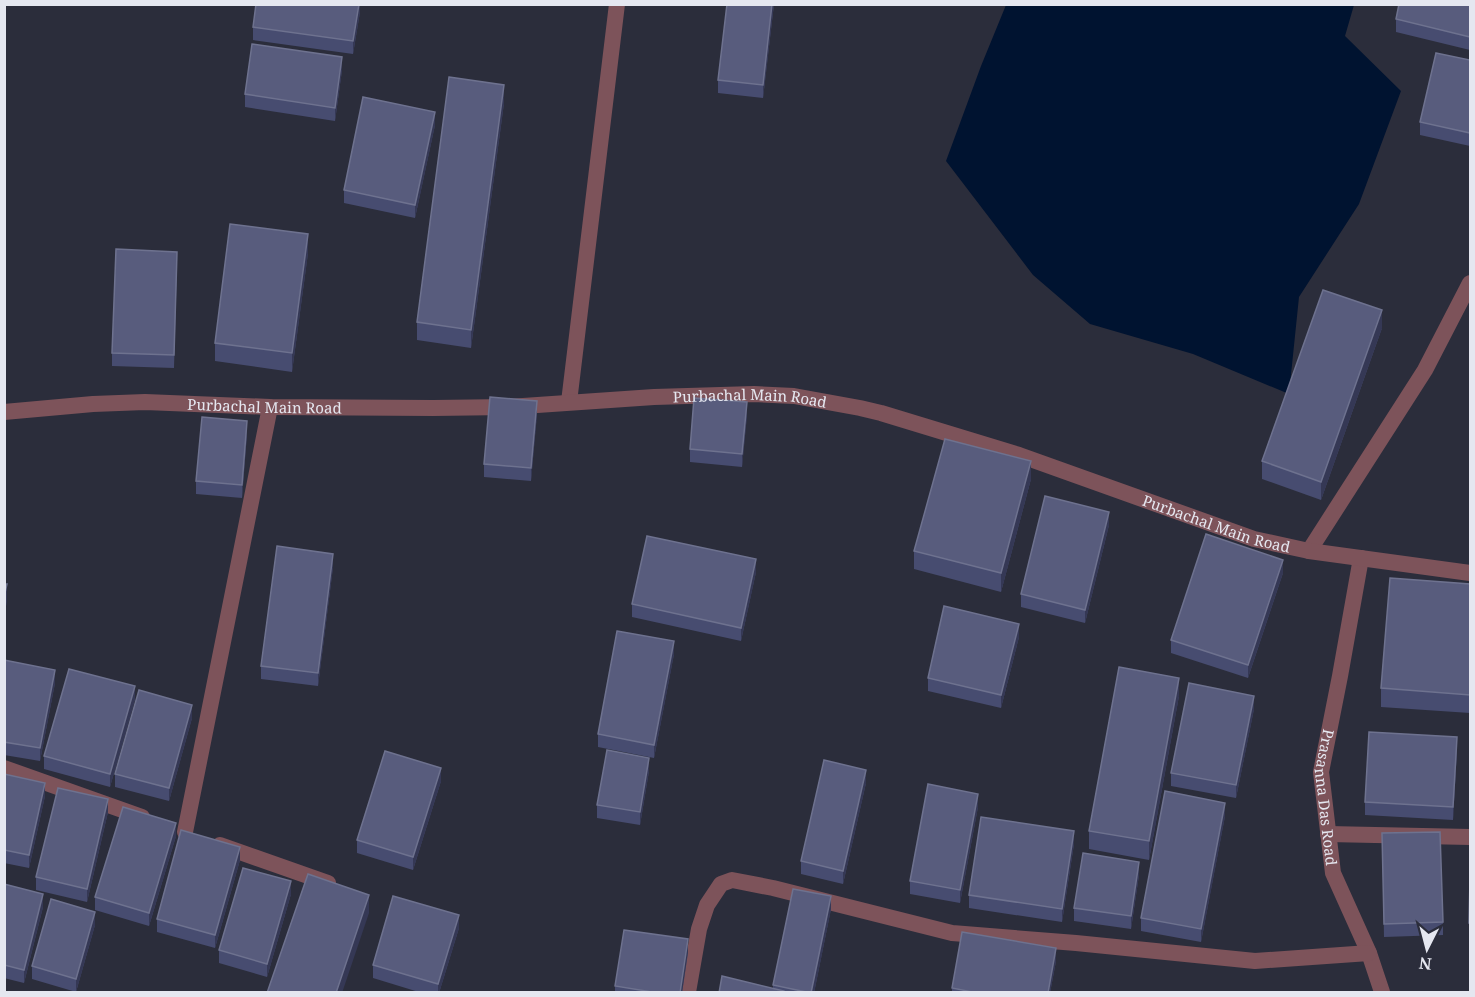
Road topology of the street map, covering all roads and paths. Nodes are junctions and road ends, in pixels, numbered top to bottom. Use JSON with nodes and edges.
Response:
{"nodes":[{"id":1,"x":617,"y":4,"type":"edge"},
{"id":2,"x":1470,"y":283,"type":"edge"},
{"id":3,"x":569,"y":402,"type":"junction"},
{"id":4,"x":270,"y":407,"type":"junction"},
{"id":5,"x":4,"y":412,"type":"edge"},
{"id":6,"x":1309,"y":551,"type":"junction"},
{"id":7,"x":1361,"y":558,"type":"junction"},
{"id":8,"x":1470,"y":573,"type":"edge"},
{"id":9,"x":4,"y":768,"type":"edge"},
{"id":10,"x":184,"y":832,"type":"junction"},
{"id":11,"x":1328,"y":834,"type":"junction"},
{"id":12,"x":1470,"y":837,"type":"edge"},
{"id":13,"x":346,"y":890,"type":"edge"},
{"id":14,"x":1369,"y":953,"type":"junction"},
{"id":15,"x":688,"y":993,"type":"edge"},
{"id":16,"x":1382,"y":993,"type":"edge"}],
"edges":[{"from":1,"to":3,"type":"street"},
{"from":2,"to":6,"type":"street"},
{"from":3,"to":4,"type":"street","name":"Purbachal Main Road"},
{"from":3,"to":6,"type":"street","name":"Purbachal Main Road"},
{"from":4,"to":5,"type":"street","name":"Purbachal Main Road"},
{"from":4,"to":10,"type":"street"},
{"from":6,"to":7,"type":"street","name":"Purbachal Main Road"},
{"from":7,"to":8,"type":"street","name":"Purbachal Main Road"},
{"from":7,"to":11,"type":"street","name":"Prasanna Das Road"},
{"from":9,"to":10,"type":"street"},
{"from":10,"to":13,"type":"street"},
{"from":11,"to":12,"type":"street"},
{"from":11,"to":14,"type":"street","name":"Prasanna Das Road"},
{"from":14,"to":15,"type":"street"},
{"from":14,"to":16,"type":"street","name":"Prasanna Das Road"}]}
